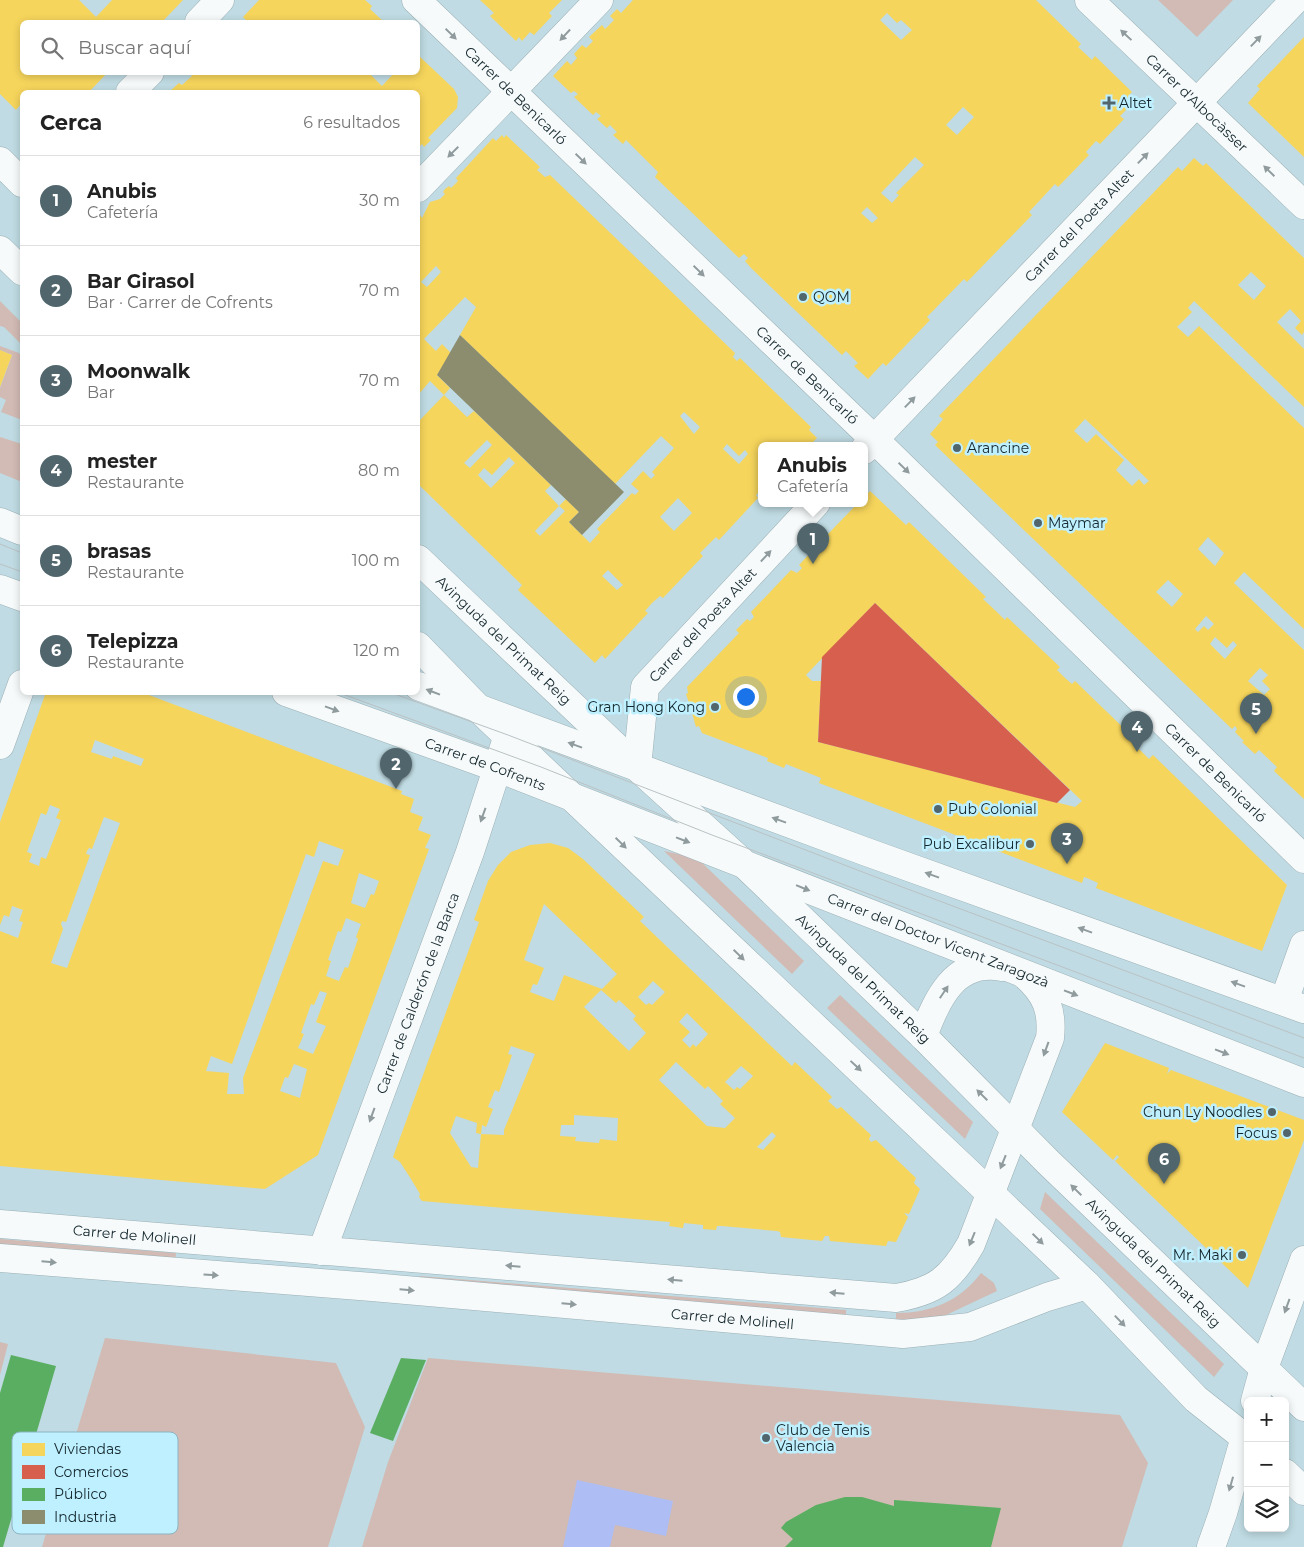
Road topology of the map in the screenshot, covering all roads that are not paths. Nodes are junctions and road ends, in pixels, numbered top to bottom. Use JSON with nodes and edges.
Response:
{"nodes":[{"id":1,"x":220,"y":0,"type":"edge"},
{"id":2,"x":416,"y":0,"type":"edge"},
{"id":3,"x":599,"y":0,"type":"edge"},
{"id":4,"x":1089,"y":0,"type":"edge"},
{"id":5,"x":1295,"y":0,"type":"edge"},
{"id":6,"x":200,"y":20,"type":"edge"},
{"id":7,"x":147,"y":75,"type":"edge"},
{"id":8,"x":132,"y":90,"type":"edge"},
{"id":9,"x":512,"y":92,"type":"junction"},
{"id":10,"x":1197,"y":102,"type":"junction"},
{"id":11,"x":0,"y":162,"type":"edge"},
{"id":12,"x":20,"y":181,"type":"edge"},
{"id":13,"x":420,"y":186,"type":"edge"},
{"id":14,"x":1304,"y":205,"type":"edge"},
{"id":15,"x":0,"y":250,"type":"edge"},
{"id":16,"x":20,"y":269,"type":"edge"},
{"id":17,"x":866,"y":442,"type":"edge"},
{"id":18,"x":869,"y":445,"type":"edge"},
{"id":19,"x":812,"y":507,"type":"edge"},
{"id":20,"x":0,"y":522,"type":"edge"},
{"id":21,"x":20,"y":530,"type":"edge"},
{"id":22,"x":420,"y":561,"type":"edge"},
{"id":23,"x":0,"y":589,"type":"edge"},
{"id":24,"x":20,"y":597,"type":"edge"},
{"id":25,"x":420,"y":648,"type":"edge"},
{"id":26,"x":420,"y":687,"type":"edge"},
{"id":27,"x":20,"y":690,"type":"edge"},
{"id":28,"x":294,"y":695,"type":"edge"},
{"id":29,"x":480,"y":710,"type":"junction"},
{"id":30,"x":508,"y":735,"type":"junction"},
{"id":31,"x":0,"y":745,"type":"edge"},
{"id":32,"x":637,"y":767,"type":"junction"},
{"id":33,"x":498,"y":768,"type":"junction"},
{"id":34,"x":573,"y":797,"type":"junction"},
{"id":35,"x":1304,"y":858,"type":"edge"},
{"id":36,"x":742,"y":862,"type":"junction"},
{"id":37,"x":1304,"y":945,"type":"edge"},
{"id":38,"x":1018,"y":972,"type":"junction"},
{"id":39,"x":1294,"y":1005,"type":"edge"},
{"id":40,"x":923,"y":1036,"type":"junction"},
{"id":41,"x":1304,"y":1083,"type":"edge"},
{"id":42,"x":1016,"y":1130,"type":"junction"},
{"id":43,"x":991,"y":1194,"type":"junction"},
{"id":44,"x":0,"y":1224,"type":"edge"},
{"id":45,"x":270,"y":1246,"type":"junction"},
{"id":46,"x":322,"y":1250,"type":"junction"},
{"id":47,"x":374,"y":1254,"type":"junction"},
{"id":48,"x":0,"y":1258,"type":"edge"},
{"id":49,"x":1304,"y":1260,"type":"edge"},
{"id":50,"x":267,"y":1279,"type":"junction"},
{"id":51,"x":1087,"y":1285,"type":"junction"},
{"id":52,"x":372,"y":1287,"type":"junction"},
{"id":53,"x":1264,"y":1368,"type":"junction"},
{"id":54,"x":1256,"y":1397,"type":"edge"},
{"id":55,"x":1304,"y":1407,"type":"edge"},
{"id":56,"x":1244,"y":1432,"type":"edge"},
{"id":57,"x":1245,"y":1442,"type":"edge"},
{"id":58,"x":1289,"y":1477,"type":"edge"},
{"id":59,"x":1304,"y":1491,"type":"edge"},
{"id":60,"x":1210,"y":1547,"type":"edge"}],
"edges":[{"from":1,"to":6,"type":"street"},
{"from":2,"to":9,"type":"street","name":"Carrer de Benicarló","one_way":true},
{"from":3,"to":9,"type":"street","one_way":true},
{"from":10,"to":4,"type":"street","name":"Carrer d'Albocàsser","one_way":true},
{"from":10,"to":5,"type":"street","name":"Carrer del Poeta Altet","one_way":true},
{"from":7,"to":8,"type":"street"},
{"from":9,"to":13,"type":"street","one_way":true},
{"from":9,"to":17,"type":"street","name":"Carrer de Benicarló","one_way":true},
{"from":14,"to":10,"type":"street","name":"Carrer d'Albocàsser","one_way":true},
{"from":18,"to":10,"type":"street","name":"Carrer del Poeta Altet","one_way":true},
{"from":11,"to":12,"type":"street"},
{"from":15,"to":16,"type":"street"},
{"from":18,"to":35,"type":"street","name":"Carrer de Benicarló","one_way":true},
{"from":32,"to":19,"type":"street","name":"Carrer del Poeta Altet","one_way":true},
{"from":20,"to":21,"type":"street"},
{"from":22,"to":32,"type":"street","name":"Avinguda del Primat Reig"},
{"from":23,"to":24,"type":"street"},
{"from":25,"to":29,"type":"street"},
{"from":29,"to":26,"type":"street","one_way":true},
{"from":27,"to":31,"type":"street"},
{"from":28,"to":33,"type":"street","name":"Carrer de Cofrents","one_way":true},
{"from":29,"to":30,"type":"street"},
{"from":32,"to":29,"type":"street","one_way":true},
{"from":30,"to":33,"type":"street","name":"Carrer de Calderón de la Barca"},
{"from":30,"to":34,"type":"street"},
{"from":32,"to":36,"type":"street","name":"Avinguda del Primat Reig"},
{"from":39,"to":32,"type":"street","one_way":true},
{"from":33,"to":34,"type":"street","name":"Carrer de Cofrents"},
{"from":33,"to":46,"type":"street","name":"Carrer de Calderón de la Barca","one_way":true},
{"from":34,"to":36,"type":"street","name":"Carrer del Doctor Vicent Zaragozà","one_way":true},
{"from":34,"to":43,"type":"street","one_way":true},
{"from":36,"to":38,"type":"street","name":"Carrer del Doctor Vicent Zaragozà","one_way":true},
{"from":36,"to":40,"type":"street","name":"Avinguda del Primat Reig"},
{"from":37,"to":39,"type":"street"},
{"from":40,"to":38,"type":"street","one_way":true},
{"from":38,"to":41,"type":"street","name":"Carrer del Doctor Vicent Zaragozà","one_way":true},
{"from":38,"to":42,"type":"street","name":"Carrer de Molinell","one_way":true},
{"from":42,"to":40,"type":"street","name":"Avinguda del Primat Reig","one_way":true},
{"from":42,"to":43,"type":"street","name":"Carrer de Molinell","one_way":true},
{"from":53,"to":42,"type":"street","name":"Avinguda del Primat Reig","one_way":true},
{"from":43,"to":47,"type":"street","name":"Carrer de Molinell","one_way":true},
{"from":43,"to":51,"type":"street","one_way":true},
{"from":44,"to":45,"type":"street","name":"Carrer de Molinell"},
{"from":45,"to":46,"type":"street","name":"Carrer de Molinell"},
{"from":45,"to":50,"type":"street"},
{"from":46,"to":47,"type":"street","name":"Carrer de Molinell"},
{"from":47,"to":52,"type":"street"},
{"from":48,"to":50,"type":"street","name":"Carrer de Molinell","one_way":true},
{"from":49,"to":53,"type":"street","one_way":true},
{"from":50,"to":52,"type":"street","name":"Carrer de Molinell"},
{"from":52,"to":51,"type":"street","name":"Carrer de Molinell","one_way":true},
{"from":51,"to":56,"type":"street","one_way":true},
{"from":53,"to":54,"type":"street"},
{"from":53,"to":55,"type":"street","name":"Avinguda del Primat Reig"},
{"from":57,"to":60,"type":"street","one_way":true},
{"from":58,"to":59,"type":"street"}]}
